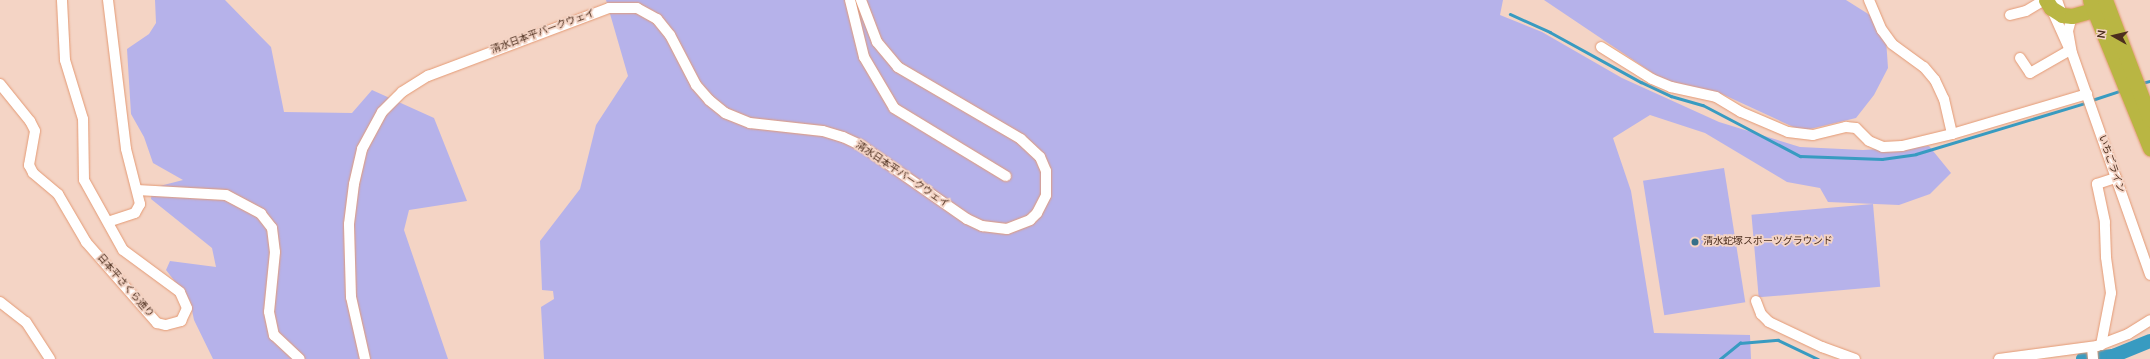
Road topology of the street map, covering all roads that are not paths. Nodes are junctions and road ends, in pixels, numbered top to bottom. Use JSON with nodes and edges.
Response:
{"nodes":[{"id":1,"x":62,"y":0,"type":"edge"},
{"id":2,"x":108,"y":0,"type":"edge"},
{"id":3,"x":850,"y":0,"type":"edge"},
{"id":4,"x":861,"y":0,"type":"edge"},
{"id":5,"x":1869,"y":0,"type":"edge"},
{"id":6,"x":2099,"y":4,"type":"edge"},
{"id":7,"x":2056,"y":6,"type":"edge"},
{"id":8,"x":2010,"y":15,"type":"dead end"},
{"id":9,"x":1601,"y":47,"type":"dead end"},
{"id":10,"x":2071,"y":52,"type":"junction"},
{"id":11,"x":2020,"y":58,"type":"dead end"},
{"id":12,"x":0,"y":84,"type":"edge"},
{"id":13,"x":2132,"y":86,"type":"junction"},
{"id":14,"x":2087,"y":94,"type":"junction"},
{"id":15,"x":2150,"y":119,"type":"edge"},
{"id":16,"x":1952,"y":134,"type":"junction"},
{"id":17,"x":2150,"y":148,"type":"edge"},
{"id":18,"x":1006,"y":176,"type":"dead end"},
{"id":19,"x":2116,"y":178,"type":"junction"},
{"id":20,"x":138,"y":190,"type":"junction"},
{"id":21,"x":108,"y":222,"type":"junction"},
{"id":22,"x":2150,"y":275,"type":"edge"},
{"id":23,"x":1756,"y":301,"type":"dead end"},
{"id":24,"x":0,"y":302,"type":"edge"},
{"id":25,"x":2150,"y":320,"type":"edge"},
{"id":26,"x":2095,"y":351,"type":"edge"},
{"id":27,"x":50,"y":359,"type":"edge"},
{"id":28,"x":300,"y":359,"type":"edge"},
{"id":29,"x":365,"y":359,"type":"edge"},
{"id":30,"x":1855,"y":359,"type":"edge"},
{"id":31,"x":1999,"y":359,"type":"edge"}],
"edges":[{"from":1,"to":21,"type":"street","name":"日本平さくら通り"},
{"from":2,"to":20,"type":"street"},
{"from":3,"to":18,"type":"street"},
{"from":4,"to":29,"type":"street","name":"清水日本平パークウェイ"},
{"from":5,"to":16,"type":"street"},
{"from":6,"to":7,"type":"highway"},
{"from":6,"to":13,"type":"highway"},
{"from":7,"to":8,"type":"street"},
{"from":7,"to":10,"type":"street"},
{"from":7,"to":10,"type":"street"},
{"from":9,"to":16,"type":"street"},
{"from":10,"to":11,"type":"street"},
{"from":10,"to":14,"type":"street","name":"いちごライン"},
{"from":12,"to":21,"type":"street","name":"日本平さくら通り"},
{"from":13,"to":15,"type":"highway"},
{"from":13,"to":17,"type":"highway"},
{"from":14,"to":16,"type":"street"},
{"from":14,"to":19,"type":"street","name":"いちごライン"},
{"from":19,"to":22,"type":"street","name":"いちごライン"},
{"from":19,"to":26,"type":"street"},
{"from":20,"to":21,"type":"street"},
{"from":20,"to":28,"type":"street"},
{"from":23,"to":30,"type":"street"},
{"from":24,"to":27,"type":"street"},
{"from":25,"to":26,"type":"street"},
{"from":26,"to":31,"type":"street"}]}
